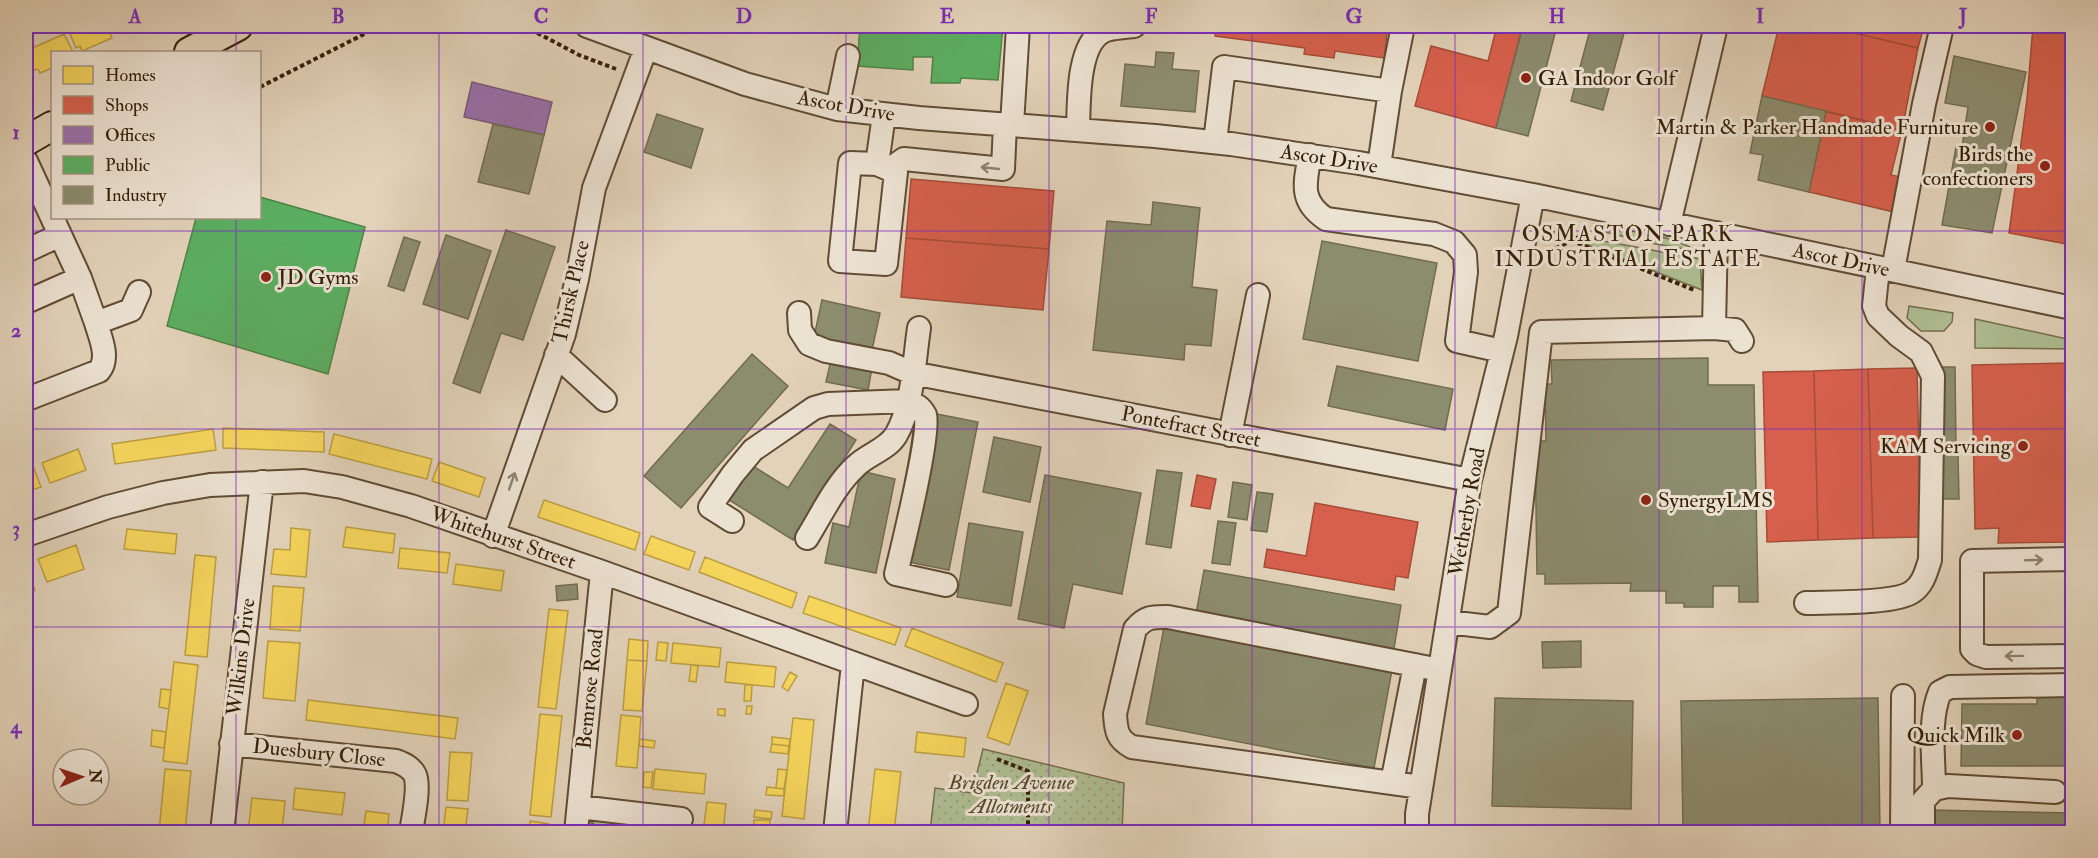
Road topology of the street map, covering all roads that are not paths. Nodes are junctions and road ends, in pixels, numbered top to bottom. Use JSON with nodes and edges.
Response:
{"nodes":[{"id":1,"x":238,"y":26,"type":"edge"},
{"id":2,"x":586,"y":26,"type":"edge"},
{"id":3,"x":1018,"y":26,"type":"edge"},
{"id":4,"x":1134,"y":26,"type":"edge"},
{"id":5,"x":1403,"y":26,"type":"edge"},
{"id":6,"x":1716,"y":26,"type":"edge"},
{"id":7,"x":1942,"y":26,"type":"edge"},
{"id":8,"x":646,"y":48,"type":"junction"},
{"id":9,"x":191,"y":51,"type":"edge"},
{"id":10,"x":848,"y":56,"type":"dead end"},
{"id":11,"x":1390,"y":91,"type":"junction"},
{"id":12,"x":837,"y":109,"type":"junction"},
{"id":13,"x":884,"y":115,"type":"junction"},
{"id":14,"x":1008,"y":124,"type":"junction"},
{"id":15,"x":51,"y":127,"type":"edge"},
{"id":16,"x":1078,"y":129,"type":"junction"},
{"id":17,"x":26,"y":141,"type":"edge"},
{"id":18,"x":1215,"y":142,"type":"junction"},
{"id":19,"x":1310,"y":155,"type":"junction"},
{"id":20,"x":26,"y":161,"type":"edge"},
{"id":21,"x":1379,"y":166,"type":"junction"},
{"id":22,"x":1533,"y":195,"type":"junction"},
{"id":23,"x":51,"y":215,"type":"edge"},
{"id":24,"x":53,"y":219,"type":"edge"},
{"id":25,"x":1669,"y":224,"type":"junction"},
{"id":26,"x":1716,"y":233,"type":"junction"},
{"id":27,"x":60,"y":235,"type":"junction"},
{"id":28,"x":26,"y":250,"type":"edge"},
{"id":29,"x":1886,"y":269,"type":"junction"},
{"id":30,"x":80,"y":278,"type":"junction"},
{"id":31,"x":139,"y":292,"type":"dead end"},
{"id":32,"x":1258,"y":296,"type":"dead end"},
{"id":33,"x":26,"y":302,"type":"edge"},
{"id":34,"x":2073,"y":308,"type":"edge"},
{"id":35,"x":799,"y":313,"type":"dead end"},
{"id":36,"x":96,"y":323,"type":"junction"},
{"id":37,"x":919,"y":328,"type":"dead end"},
{"id":38,"x":1714,"y":328,"type":"junction"},
{"id":39,"x":1742,"y":341,"type":"dead end"},
{"id":40,"x":1502,"y":351,"type":"junction"},
{"id":41,"x":556,"y":355,"type":"junction"},
{"id":42,"x":912,"y":372,"type":"junction"},
{"id":43,"x":27,"y":398,"type":"dead end"},
{"id":44,"x":605,"y":400,"type":"dead end"},
{"id":45,"x":907,"y":405,"type":"junction"},
{"id":46,"x":1230,"y":435,"type":"junction"},
{"id":47,"x":1470,"y":480,"type":"junction"},
{"id":48,"x":262,"y":482,"type":"junction"},
{"id":49,"x":732,"y":521,"type":"dead end"},
{"id":50,"x":26,"y":535,"type":"edge"},
{"id":51,"x":493,"y":536,"type":"junction"},
{"id":52,"x":807,"y":538,"type":"dead end"},
{"id":53,"x":2073,"y":559,"type":"edge"},
{"id":54,"x":602,"y":572,"type":"junction"},
{"id":55,"x":946,"y":585,"type":"dead end"},
{"id":56,"x":1806,"y":603,"type":"dead end"},
{"id":57,"x":1448,"y":622,"type":"junction"},
{"id":58,"x":2073,"y":656,"type":"edge"},
{"id":59,"x":853,"y":664,"type":"junction"},
{"id":60,"x":1415,"y":665,"type":"junction"},
{"id":61,"x":1440,"y":670,"type":"junction"},
{"id":62,"x":2073,"y":685,"type":"edge"},
{"id":63,"x":1902,"y":696,"type":"dead end"},
{"id":64,"x":966,"y":704,"type":"dead end"},
{"id":65,"x":231,"y":744,"type":"junction"},
{"id":66,"x":1392,"y":783,"type":"junction"},
{"id":67,"x":1421,"y":787,"type":"junction"},
{"id":68,"x":1934,"y":789,"type":"junction"},
{"id":69,"x":2055,"y":792,"type":"dead end"},
{"id":70,"x":579,"y":807,"type":"junction"},
{"id":71,"x":673,"y":823,"type":"edge"},
{"id":72,"x":222,"y":832,"type":"edge"},
{"id":73,"x":411,"y":832,"type":"edge"},
{"id":74,"x":576,"y":832,"type":"edge"},
{"id":75,"x":835,"y":832,"type":"edge"},
{"id":76,"x":1417,"y":832,"type":"edge"},
{"id":77,"x":1902,"y":832,"type":"edge"},
{"id":78,"x":1923,"y":832,"type":"edge"}],
"edges":[{"from":1,"to":9,"type":"main road"},
{"from":2,"to":8,"type":"street","name":"Ascot Drive"},
{"from":3,"to":14,"type":"street"},
{"from":4,"to":16,"type":"street"},
{"from":5,"to":11,"type":"street"},
{"from":6,"to":25,"type":"street"},
{"from":7,"to":29,"type":"street"},
{"from":8,"to":12,"type":"street","name":"Ascot Drive"},
{"from":8,"to":41,"type":"street","name":"Thirsk Place"},
{"from":10,"to":12,"type":"street"},
{"from":11,"to":18,"type":"street"},
{"from":11,"to":21,"type":"street"},
{"from":12,"to":13,"type":"street","name":"Ascot Drive"},
{"from":13,"to":14,"type":"street","name":"Ascot Drive"},
{"from":14,"to":13,"type":"street","one_way":true},
{"from":14,"to":16,"type":"street","name":"Ascot Drive"},
{"from":15,"to":17,"type":"main road"},
{"from":16,"to":18,"type":"street","name":"Ascot Drive"},
{"from":18,"to":19,"type":"street","name":"Ascot Drive"},
{"from":19,"to":21,"type":"street","name":"Ascot Drive"},
{"from":19,"to":40,"type":"street"},
{"from":20,"to":23,"type":"street"},
{"from":21,"to":22,"type":"street","name":"Ascot Drive"},
{"from":22,"to":25,"type":"street","name":"Ascot Drive"},
{"from":22,"to":40,"type":"street","name":"Wetherby Road"},
{"from":24,"to":27,"type":"street"},
{"from":25,"to":26,"type":"street","name":"Ascot Drive"},
{"from":26,"to":29,"type":"street","name":"Ascot Drive"},
{"from":26,"to":38,"type":"street"},
{"from":27,"to":28,"type":"street"},
{"from":27,"to":30,"type":"street"},
{"from":29,"to":34,"type":"street","name":"Ascot Drive"},
{"from":29,"to":56,"type":"street"},
{"from":30,"to":33,"type":"street"},
{"from":30,"to":36,"type":"street"},
{"from":31,"to":36,"type":"street"},
{"from":32,"to":46,"type":"street"},
{"from":35,"to":42,"type":"street","name":"Pontefract Street"},
{"from":36,"to":43,"type":"street"},
{"from":37,"to":42,"type":"street"},
{"from":38,"to":39,"type":"street"},
{"from":38,"to":57,"type":"street"},
{"from":40,"to":47,"type":"street","name":"Wetherby Road"},
{"from":41,"to":44,"type":"street"},
{"from":51,"to":41,"type":"street","name":"Thirsk Place","one_way":true},
{"from":42,"to":45,"type":"street"},
{"from":42,"to":46,"type":"street","name":"Pontefract Street"},
{"from":45,"to":49,"type":"street"},
{"from":45,"to":52,"type":"street"},
{"from":45,"to":55,"type":"street"},
{"from":46,"to":47,"type":"street","name":"Pontefract Street"},
{"from":47,"to":57,"type":"street","name":"Wetherby Road"},
{"from":48,"to":50,"type":"street","name":"Whitehurst Street"},
{"from":48,"to":51,"type":"street","name":"Whitehurst Street"},
{"from":48,"to":65,"type":"street","name":"Wilkins Drive"},
{"from":51,"to":54,"type":"street","name":"Whitehurst Street"},
{"from":58,"to":53,"type":"street","one_way":true},
{"from":54,"to":59,"type":"street","name":"Whitehurst Street"},
{"from":54,"to":70,"type":"street","name":"Bemrose Road"},
{"from":57,"to":61,"type":"street","name":"Wetherby Road"},
{"from":59,"to":64,"type":"street","name":"Whitehurst Street"},
{"from":59,"to":75,"type":"street"},
{"from":60,"to":61,"type":"street"},
{"from":60,"to":66,"type":"street"},
{"from":60,"to":66,"type":"street"},
{"from":61,"to":67,"type":"street","name":"Wetherby Road"},
{"from":62,"to":68,"type":"street"},
{"from":63,"to":77,"type":"street"},
{"from":65,"to":72,"type":"street","name":"Wilkins Drive"},
{"from":65,"to":73,"type":"street","name":"Duesbury Close"},
{"from":66,"to":67,"type":"street"},
{"from":67,"to":76,"type":"street","name":"Wetherby Road"},
{"from":68,"to":69,"type":"street"},
{"from":68,"to":78,"type":"street"},
{"from":70,"to":71,"type":"street"},
{"from":70,"to":74,"type":"street","name":"Bemrose Road"}]}
